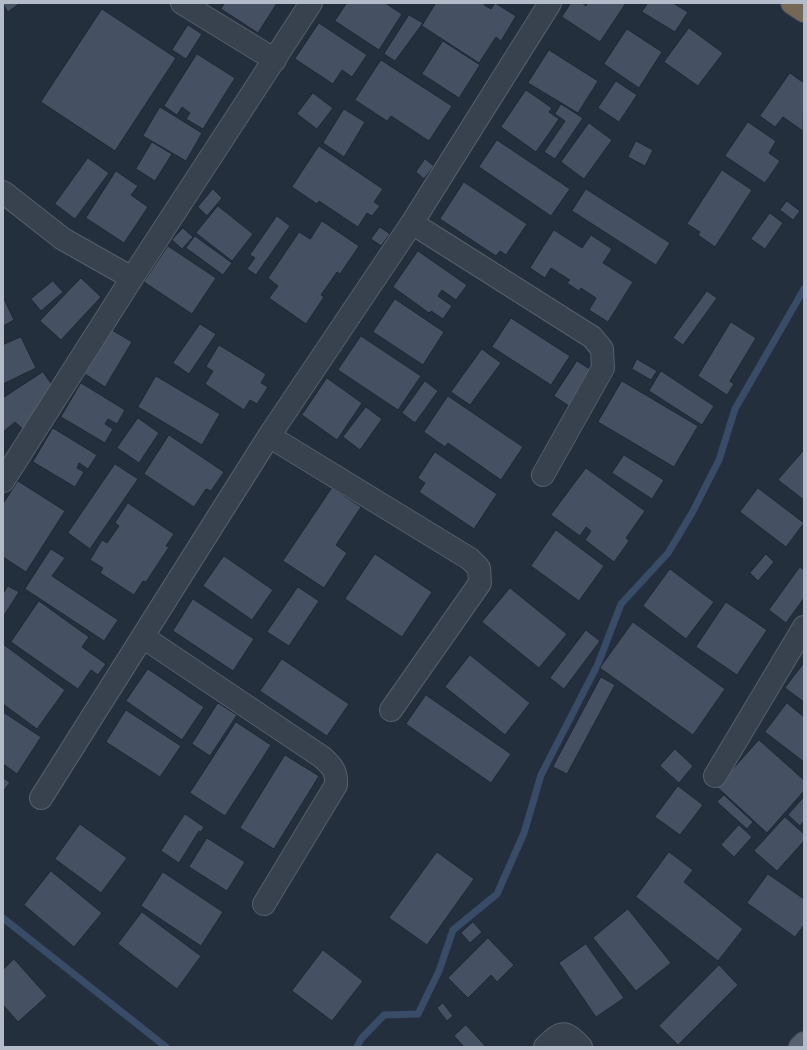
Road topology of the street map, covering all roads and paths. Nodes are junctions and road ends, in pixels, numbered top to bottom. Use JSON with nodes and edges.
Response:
{"nodes":[{"id":1,"x":182,"y":3,"type":"edge"},
{"id":2,"x":311,"y":3,"type":"edge"},
{"id":3,"x":550,"y":3,"type":"edge"},
{"id":4,"x":792,"y":3,"type":"edge"},
{"id":5,"x":804,"y":11,"type":"edge"},
{"id":6,"x":275,"y":60,"type":"junction"},
{"id":7,"x":3,"y":192,"type":"edge"},
{"id":8,"x":412,"y":223,"type":"junction"},
{"id":9,"x":132,"y":278,"type":"junction"},
{"id":10,"x":269,"y":436,"type":"junction"},
{"id":11,"x":543,"y":474,"type":"dead end"},
{"id":12,"x":3,"y":481,"type":"edge"},
{"id":13,"x":804,"y":628,"type":"edge"},
{"id":14,"x":143,"y":637,"type":"junction"},
{"id":15,"x":391,"y":710,"type":"dead end"},
{"id":16,"x":715,"y":776,"type":"dead end"},
{"id":17,"x":41,"y":798,"type":"dead end"},
{"id":18,"x":264,"y":904,"type":"dead end"},
{"id":19,"x":804,"y":1043,"type":"edge"},
{"id":20,"x":545,"y":1047,"type":"edge"},
{"id":21,"x":580,"y":1047,"type":"edge"},
{"id":22,"x":800,"y":1047,"type":"edge"}],
"edges":[{"from":1,"to":6,"type":"street"},
{"from":2,"to":6,"type":"street"},
{"from":3,"to":8,"type":"street"},
{"from":4,"to":5,"type":"highway"},
{"from":6,"to":9,"type":"street"},
{"from":7,"to":9,"type":"street"},
{"from":8,"to":10,"type":"street"},
{"from":8,"to":11,"type":"street"},
{"from":9,"to":12,"type":"street"},
{"from":10,"to":14,"type":"street"},
{"from":10,"to":15,"type":"street"},
{"from":13,"to":16,"type":"street"},
{"from":14,"to":17,"type":"street"},
{"from":14,"to":18,"type":"street"},
{"from":19,"to":22,"type":"main road"},
{"from":20,"to":21,"type":"street"}]}
